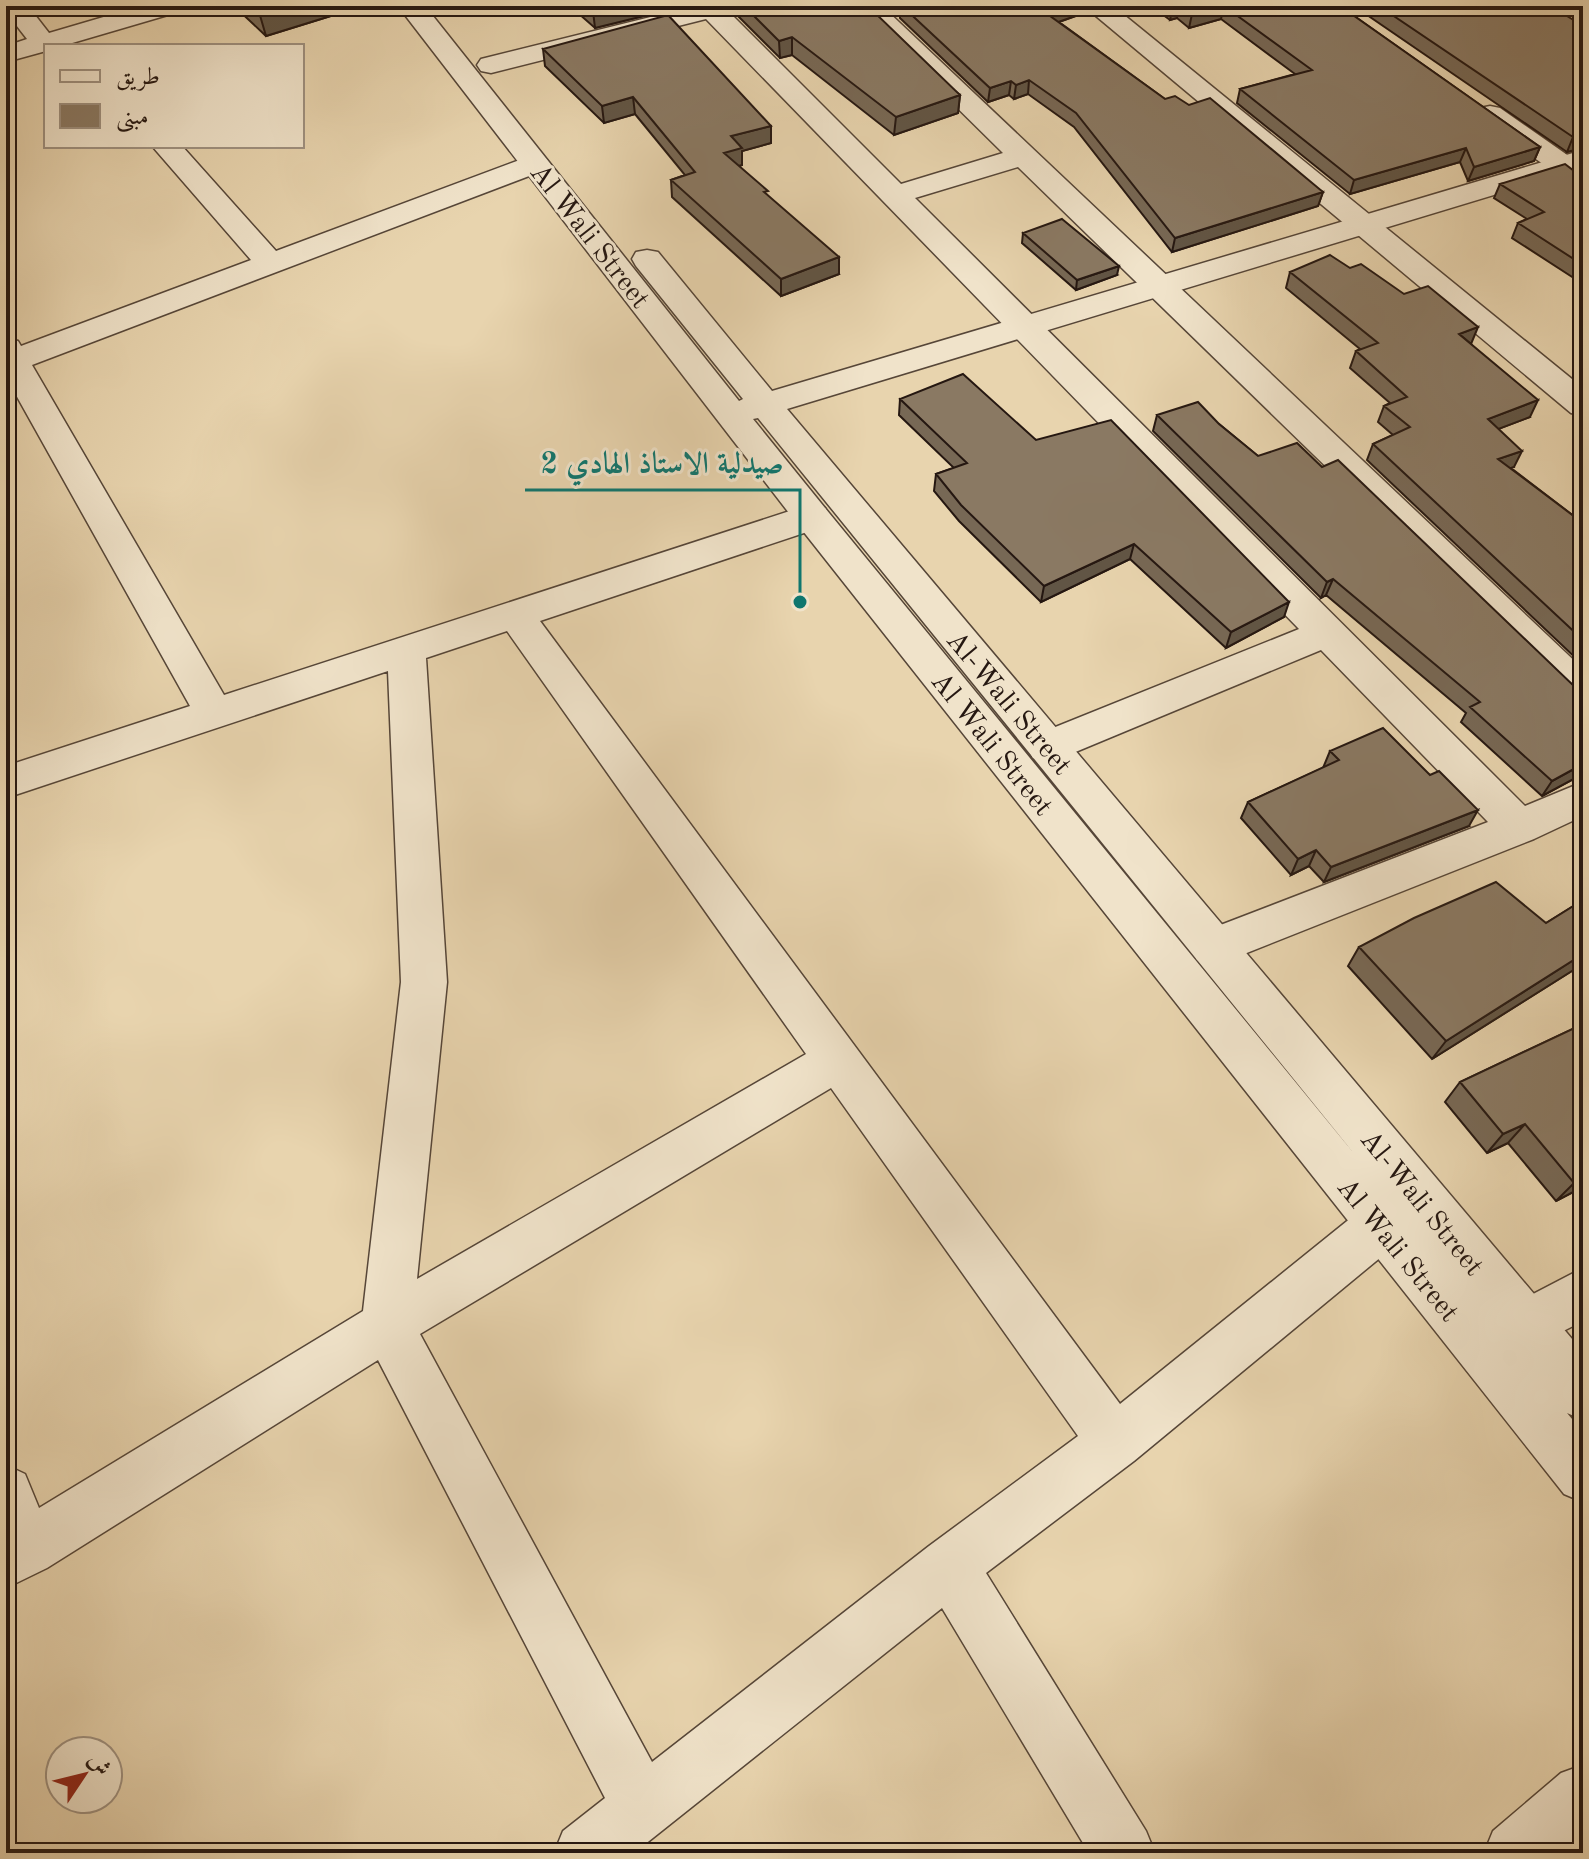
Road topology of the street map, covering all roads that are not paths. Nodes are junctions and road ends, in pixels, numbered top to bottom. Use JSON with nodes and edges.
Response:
{"nodes":[{"id":1,"x":15,"y":6,"type":"edge"},
{"id":2,"x":169,"y":6,"type":"edge"},
{"id":3,"x":411,"y":6,"type":"edge"},
{"id":4,"x":445,"y":6,"type":"edge"},
{"id":5,"x":620,"y":6,"type":"edge"},
{"id":6,"x":867,"y":6,"type":"edge"},
{"id":7,"x":1097,"y":6,"type":"edge"},
{"id":8,"x":719,"y":8,"type":"edge"},
{"id":9,"x":134,"y":11,"type":"edge"},
{"id":10,"x":639,"y":28,"type":"junction"},
{"id":11,"x":63,"y":42,"type":"edge"},
{"id":12,"x":44,"y":46,"type":"edge"},
{"id":13,"x":6,"y":54,"type":"edge"},
{"id":14,"x":491,"y":65,"type":"junction"},
{"id":15,"x":1474,"y":103,"type":"edge"},
{"id":16,"x":168,"y":148,"type":"edge"},
{"id":17,"x":1023,"y":156,"type":"junction"},
{"id":18,"x":535,"y":164,"type":"junction"},
{"id":19,"x":1576,"y":167,"type":"edge"},
{"id":20,"x":895,"y":195,"type":"junction"},
{"id":21,"x":1364,"y":224,"type":"junction"},
{"id":22,"x":270,"y":263,"type":"junction"},
{"id":23,"x":1159,"y":286,"type":"junction"},
{"id":24,"x":1024,"y":326,"type":"junction"},
{"id":25,"x":10,"y":354,"type":"edge"},
{"id":26,"x":1583,"y":405,"type":"edge"},
{"id":27,"x":749,"y":409,"type":"junction"},
{"id":28,"x":812,"y":517,"type":"junction"},
{"id":29,"x":515,"y":615,"type":"junction"},
{"id":30,"x":1326,"y":633,"type":"junction"},
{"id":31,"x":406,"y":650,"type":"junction"},
{"id":32,"x":1583,"y":693,"type":"edge"},
{"id":33,"x":214,"y":713,"type":"junction"},
{"id":34,"x":1047,"y":747,"type":"junction"},
{"id":35,"x":6,"y":782,"type":"edge"},
{"id":36,"x":1583,"y":798,"type":"edge"},
{"id":37,"x":1519,"y":827,"type":"junction"},
{"id":38,"x":1213,"y":947,"type":"junction"},
{"id":39,"x":837,"y":1060,"type":"junction"},
{"id":40,"x":1380,"y":1226,"type":"junction"},
{"id":41,"x":1583,"y":1293,"type":"edge"},
{"id":42,"x":387,"y":1325,"type":"junction"},
{"id":43,"x":1526,"y":1325,"type":"junction"},
{"id":44,"x":1583,"y":1393,"type":"edge"},
{"id":45,"x":1115,"y":1442,"type":"junction"},
{"id":46,"x":1583,"y":1475,"type":"edge"},
{"id":47,"x":6,"y":1493,"type":"edge"},
{"id":48,"x":16,"y":1554,"type":"edge"},
{"id":49,"x":949,"y":1566,"type":"junction"},
{"id":50,"x":1583,"y":1795,"type":"edge"},
{"id":51,"x":643,"y":1808,"type":"junction"},
{"id":52,"x":585,"y":1853,"type":"edge"},
{"id":53,"x":1124,"y":1853,"type":"edge"},
{"id":54,"x":1515,"y":1853,"type":"edge"}],
"edges":[{"from":1,"to":11,"type":"street"},
{"from":2,"to":9,"type":"street"},
{"from":3,"to":18,"type":"street","name":"Al Wali Street"},
{"from":4,"to":14,"type":"street","name":"Al-Wali Street"},
{"from":5,"to":10,"type":"street"},
{"from":6,"to":17,"type":"street"},
{"from":7,"to":21,"type":"street"},
{"from":8,"to":10,"type":"street"},
{"from":8,"to":20,"type":"street"},
{"from":9,"to":11,"type":"street"},
{"from":10,"to":14,"type":"street"},
{"from":12,"to":13,"type":"street"},
{"from":14,"to":27,"type":"street","name":"Al-Wali Street"},
{"from":15,"to":19,"type":"street"},
{"from":16,"to":22,"type":"street"},
{"from":17,"to":20,"type":"street"},
{"from":17,"to":23,"type":"street"},
{"from":18,"to":22,"type":"street"},
{"from":18,"to":27,"type":"street","name":"Al Wali Street"},
{"from":19,"to":21,"type":"street"},
{"from":20,"to":24,"type":"street"},
{"from":21,"to":23,"type":"street"},
{"from":21,"to":26,"type":"street"},
{"from":22,"to":25,"type":"street"},
{"from":23,"to":24,"type":"street"},
{"from":23,"to":32,"type":"street"},
{"from":24,"to":27,"type":"street"},
{"from":24,"to":30,"type":"street"},
{"from":25,"to":33,"type":"street"},
{"from":27,"to":28,"type":"street","name":"Al Wali Street"},
{"from":27,"to":34,"type":"street","name":"Al-Wali Street"},
{"from":28,"to":29,"type":"street"},
{"from":28,"to":40,"type":"street","name":"Al Wali Street"},
{"from":29,"to":31,"type":"street"},
{"from":29,"to":39,"type":"street"},
{"from":30,"to":34,"type":"street"},
{"from":30,"to":37,"type":"street"},
{"from":31,"to":33,"type":"street"},
{"from":31,"to":42,"type":"street"},
{"from":33,"to":35,"type":"street"},
{"from":34,"to":38,"type":"street","name":"Al-Wali Street"},
{"from":36,"to":37,"type":"street"},
{"from":37,"to":38,"type":"street"},
{"from":38,"to":43,"type":"street","name":"Al-Wali Street"},
{"from":39,"to":42,"type":"street"},
{"from":39,"to":45,"type":"street"},
{"from":40,"to":45,"type":"street"},
{"from":40,"to":46,"type":"street","name":"Al Wali Street"},
{"from":41,"to":43,"type":"street"},
{"from":42,"to":48,"type":"street"},
{"from":42,"to":51,"type":"street"},
{"from":43,"to":44,"type":"street","name":"Al-Wali Street"},
{"from":45,"to":49,"type":"street"},
{"from":47,"to":48,"type":"street"},
{"from":49,"to":51,"type":"street"},
{"from":49,"to":53,"type":"street"},
{"from":50,"to":54,"type":"street"},
{"from":51,"to":52,"type":"street"}]}
